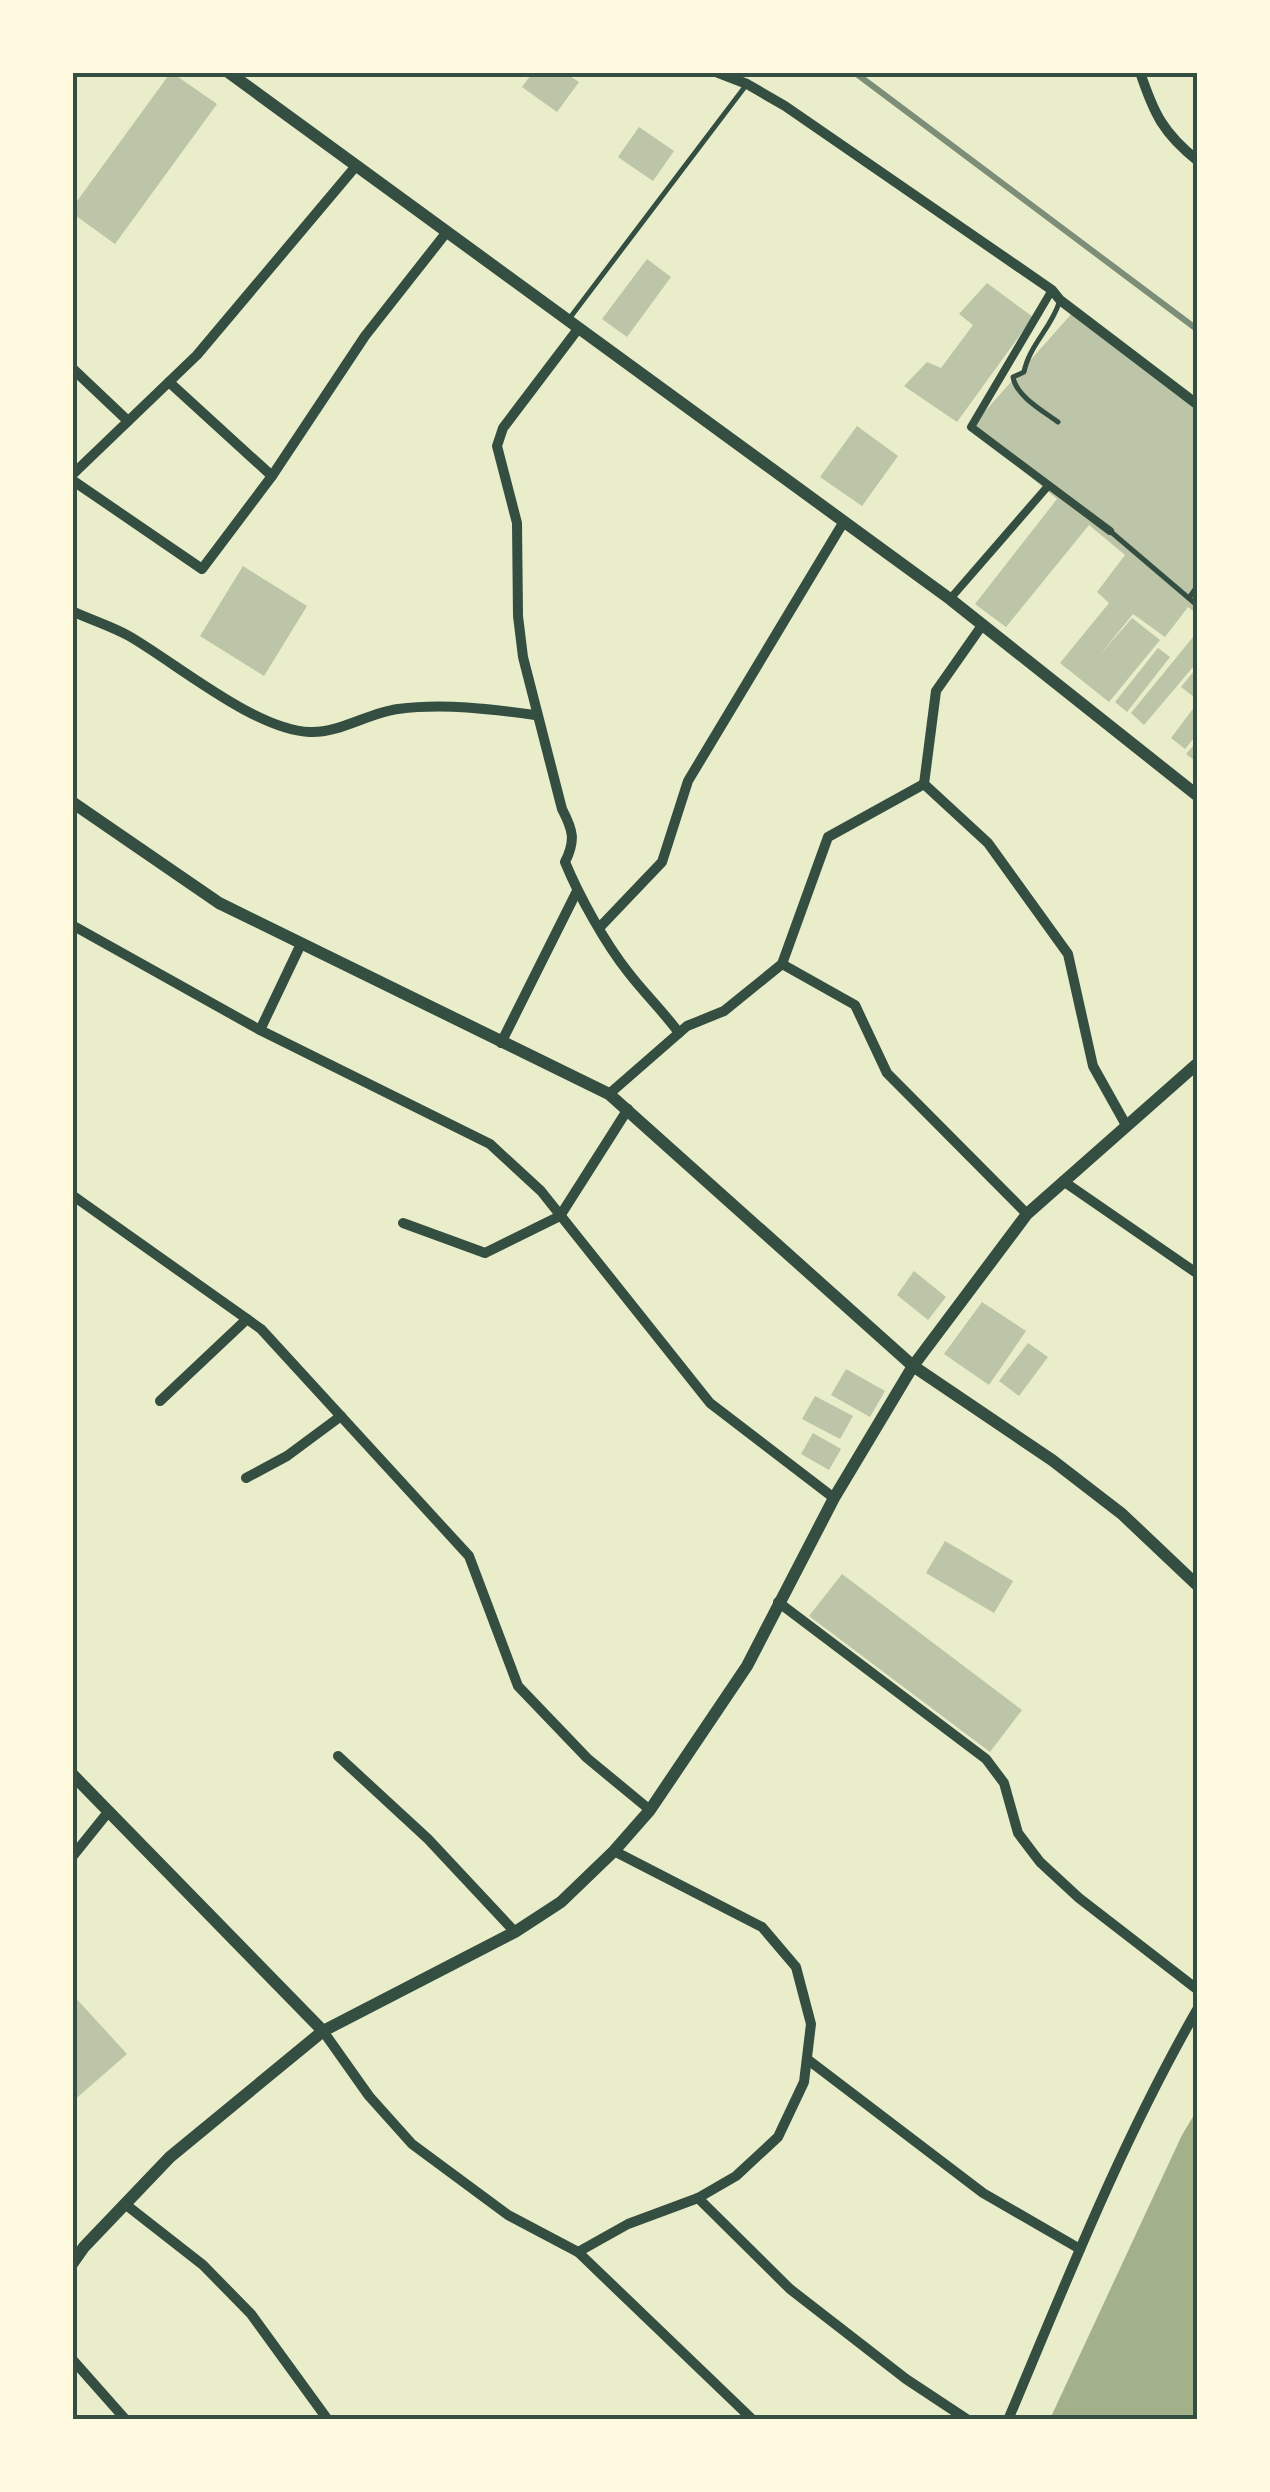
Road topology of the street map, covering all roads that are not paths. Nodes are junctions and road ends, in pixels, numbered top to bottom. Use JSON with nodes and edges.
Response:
{"nodes":[{"id":1,"x":228,"y":72,"type":"edge"},
{"id":2,"x":716,"y":72,"type":"edge"},
{"id":3,"x":1140,"y":72,"type":"edge"},
{"id":4,"x":746,"y":84,"type":"junction"},
{"id":5,"x":1198,"y":161,"type":"edge"},
{"id":6,"x":356,"y":166,"type":"junction"},
{"id":7,"x":446,"y":234,"type":"junction"},
{"id":8,"x":1052,"y":290,"type":"junction"},
{"id":9,"x":1060,"y":300,"type":"junction"},
{"id":10,"x":573,"y":325,"type":"junction"},
{"id":11,"x":72,"y":368,"type":"edge"},
{"id":12,"x":169,"y":382,"type":"junction"},
{"id":13,"x":1198,"y":405,"type":"edge"},
{"id":14,"x":128,"y":421,"type":"junction"},
{"id":15,"x":1058,"y":422,"type":"dead end"},
{"id":16,"x":272,"y":476,"type":"junction"},
{"id":17,"x":72,"y":477,"type":"edge"},
{"id":18,"x":1048,"y":486,"type":"junction"},
{"id":19,"x":843,"y":523,"type":"junction"},
{"id":20,"x":1110,"y":532,"type":"joint"},
{"id":21,"x":1198,"y":585,"type":"edge"},
{"id":22,"x":1189,"y":598,"type":"junction"},
{"id":23,"x":950,"y":600,"type":"junction"},
{"id":24,"x":1198,"y":606,"type":"edge"},
{"id":25,"x":72,"y":611,"type":"edge"},
{"id":26,"x":983,"y":624,"type":"junction"},
{"id":27,"x":535,"y":715,"type":"junction"},
{"id":28,"x":924,"y":784,"type":"junction"},
{"id":29,"x":1198,"y":796,"type":"edge"},
{"id":30,"x":72,"y":802,"type":"edge"},
{"id":31,"x":577,"y":891,"type":"junction"},
{"id":32,"x":72,"y":924,"type":"edge"},
{"id":33,"x":600,"y":928,"type":"junction"},
{"id":34,"x":302,"y":944,"type":"junction"},
{"id":35,"x":782,"y":964,"type":"junction"},
{"id":36,"x":260,"y":1030,"type":"junction"},
{"id":37,"x":679,"y":1033,"type":"junction"},
{"id":38,"x":501,"y":1043,"type":"junction"},
{"id":39,"x":1198,"y":1063,"type":"edge"},
{"id":40,"x":608,"y":1094,"type":"junction"},
{"id":41,"x":628,"y":1109,"type":"junction"},
{"id":42,"x":1126,"y":1125,"type":"junction"},
{"id":43,"x":1063,"y":1181,"type":"junction"},
{"id":44,"x":72,"y":1195,"type":"edge"},
{"id":45,"x":1027,"y":1214,"type":"junction"},
{"id":46,"x":560,"y":1216,"type":"junction"},
{"id":47,"x":403,"y":1224,"type":"dead end"},
{"id":48,"x":1198,"y":1274,"type":"edge"},
{"id":49,"x":247,"y":1319,"type":"junction"},
{"id":50,"x":913,"y":1366,"type":"junction"},
{"id":51,"x":160,"y":1401,"type":"dead end"},
{"id":52,"x":340,"y":1416,"type":"junction"},
{"id":53,"x":246,"y":1478,"type":"dead end"},
{"id":54,"x":834,"y":1498,"type":"junction"},
{"id":55,"x":1198,"y":1586,"type":"edge"},
{"id":56,"x":778,"y":1602,"type":"junction"},
{"id":57,"x":338,"y":1756,"type":"dead end"},
{"id":58,"x":72,"y":1774,"type":"edge"},
{"id":59,"x":650,"y":1810,"type":"junction"},
{"id":60,"x":109,"y":1812,"type":"junction"},
{"id":61,"x":614,"y":1851,"type":"junction"},
{"id":62,"x":72,"y":1857,"type":"edge"},
{"id":63,"x":515,"y":1932,"type":"junction"},
{"id":64,"x":1198,"y":1990,"type":"edge"},
{"id":65,"x":1198,"y":2008,"type":"edge"},
{"id":66,"x":323,"y":2031,"type":"junction"},
{"id":67,"x":807,"y":2059,"type":"junction"},
{"id":68,"x":698,"y":2198,"type":"junction"},
{"id":69,"x":125,"y":2204,"type":"junction"},
{"id":70,"x":1080,"y":2249,"type":"junction"},
{"id":71,"x":578,"y":2252,"type":"junction"},
{"id":72,"x":72,"y":2264,"type":"edge"},
{"id":73,"x":72,"y":2359,"type":"edge"},
{"id":74,"x":126,"y":2420,"type":"edge"},
{"id":75,"x":328,"y":2420,"type":"edge"},
{"id":76,"x":753,"y":2420,"type":"edge"},
{"id":77,"x":968,"y":2420,"type":"edge"},
{"id":78,"x":1008,"y":2420,"type":"edge"}],
"edges":[{"from":1,"to":6,"type":"street"},
{"from":2,"to":4,"type":"street"},
{"from":3,"to":5,"type":"street"},
{"from":4,"to":8,"type":"street"},
{"from":4,"to":10,"type":"lane"},
{"from":6,"to":7,"type":"street"},
{"from":6,"to":12,"type":"street"},
{"from":7,"to":10,"type":"street"},
{"from":7,"to":16,"type":"street"},
{"from":8,"to":9,"type":"street"},
{"from":8,"to":18,"type":"street"},
{"from":9,"to":13,"type":"street"},
{"from":9,"to":15,"type":"lane"},
{"from":10,"to":19,"type":"street"},
{"from":10,"to":27,"type":"street"},
{"from":11,"to":14,"type":"street"},
{"from":12,"to":14,"type":"street"},
{"from":12,"to":16,"type":"street"},
{"from":14,"to":17,"type":"street"},
{"from":16,"to":17,"type":"street"},
{"from":18,"to":20,"type":"street"},
{"from":18,"to":23,"type":"street"},
{"from":19,"to":23,"type":"street"},
{"from":19,"to":33,"type":"street"},
{"from":20,"to":22,"type":"lane"},
{"from":21,"to":22,"type":"lane"},
{"from":22,"to":24,"type":"lane"},
{"from":23,"to":26,"type":"street"},
{"from":25,"to":27,"type":"street"},
{"from":26,"to":28,"type":"street"},
{"from":26,"to":29,"type":"street"},
{"from":27,"to":31,"type":"street"},
{"from":28,"to":35,"type":"street"},
{"from":28,"to":42,"type":"street"},
{"from":30,"to":34,"type":"street"},
{"from":31,"to":33,"type":"street"},
{"from":31,"to":38,"type":"street"},
{"from":32,"to":36,"type":"street"},
{"from":33,"to":37,"type":"street"},
{"from":34,"to":36,"type":"street"},
{"from":34,"to":38,"type":"street"},
{"from":35,"to":37,"type":"street"},
{"from":35,"to":45,"type":"street"},
{"from":36,"to":46,"type":"street"},
{"from":37,"to":40,"type":"street"},
{"from":38,"to":40,"type":"street"},
{"from":39,"to":42,"type":"street"},
{"from":40,"to":41,"type":"street"},
{"from":41,"to":46,"type":"street"},
{"from":41,"to":50,"type":"street"},
{"from":42,"to":43,"type":"street"},
{"from":43,"to":45,"type":"street"},
{"from":43,"to":48,"type":"street"},
{"from":44,"to":49,"type":"street"},
{"from":45,"to":50,"type":"street"},
{"from":46,"to":47,"type":"street"},
{"from":46,"to":54,"type":"street"},
{"from":49,"to":51,"type":"street"},
{"from":49,"to":52,"type":"street"},
{"from":50,"to":54,"type":"street"},
{"from":50,"to":55,"type":"street"},
{"from":52,"to":53,"type":"street"},
{"from":52,"to":59,"type":"street"},
{"from":54,"to":56,"type":"street"},
{"from":56,"to":59,"type":"street"},
{"from":56,"to":64,"type":"street"},
{"from":57,"to":63,"type":"street"},
{"from":58,"to":60,"type":"street"},
{"from":59,"to":61,"type":"street"},
{"from":60,"to":62,"type":"street"},
{"from":60,"to":66,"type":"street"},
{"from":61,"to":63,"type":"street"},
{"from":61,"to":67,"type":"street"},
{"from":63,"to":66,"type":"street"},
{"from":65,"to":70,"type":"street"},
{"from":66,"to":69,"type":"street"},
{"from":66,"to":71,"type":"street"},
{"from":67,"to":68,"type":"street"},
{"from":67,"to":70,"type":"street"},
{"from":68,"to":71,"type":"street"},
{"from":68,"to":77,"type":"street"},
{"from":69,"to":72,"type":"street"},
{"from":69,"to":75,"type":"street"},
{"from":70,"to":78,"type":"street"},
{"from":71,"to":76,"type":"street"},
{"from":73,"to":74,"type":"street"}]}
